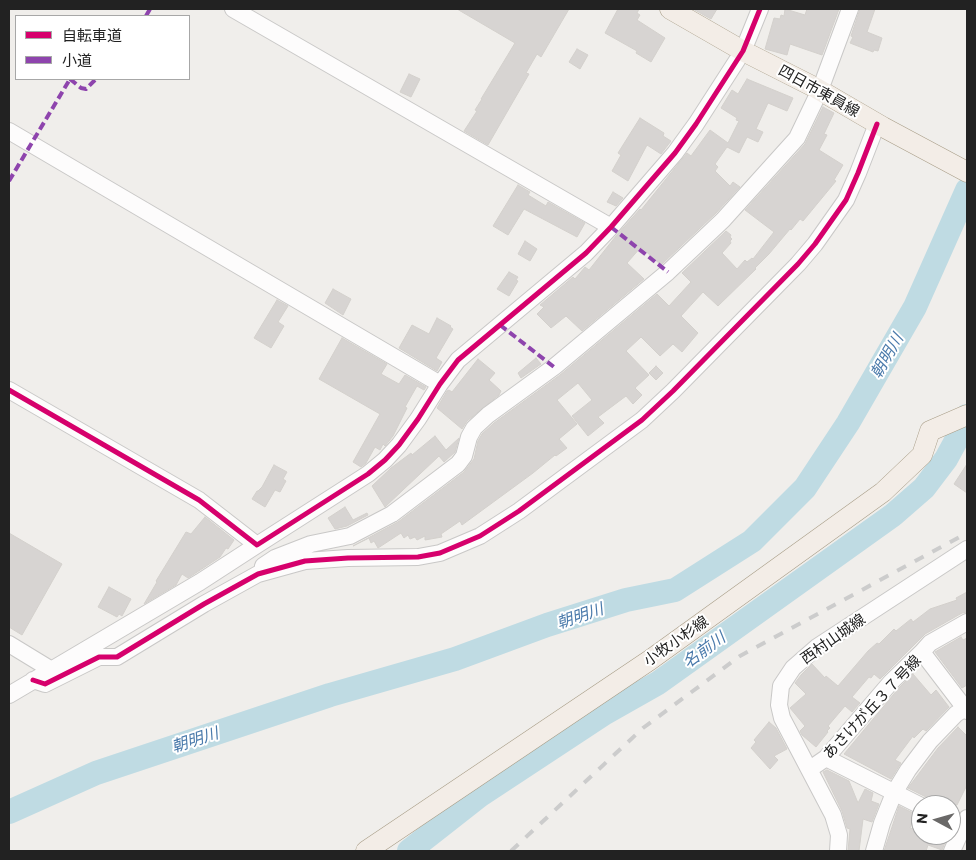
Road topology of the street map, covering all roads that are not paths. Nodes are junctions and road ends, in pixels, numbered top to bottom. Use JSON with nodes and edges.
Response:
{"nodes":[{"id":1,"x":233,"y":9,"type":"edge"},
{"id":2,"x":670,"y":9,"type":"edge"},
{"id":3,"x":760,"y":9,"type":"edge"},
{"id":4,"x":850,"y":9,"type":"edge"},
{"id":5,"x":743,"y":51,"type":"junction"},
{"id":6,"x":820,"y":90,"type":"junction"},
{"id":7,"x":880,"y":125,"type":"junction"},
{"id":8,"x":9,"y":132,"type":"edge"},
{"id":9,"x":967,"y":172,"type":"edge"},
{"id":10,"x":611,"y":226,"type":"junction"},
{"id":11,"x":440,"y":384,"type":"junction"},
{"id":12,"x":9,"y":390,"type":"edge"},
{"id":13,"x":967,"y":415,"type":"edge"},
{"id":14,"x":257,"y":545,"type":"junction"},
{"id":15,"x":967,"y":550,"type":"edge"},
{"id":16,"x":258,"y":574,"type":"junction"},
{"id":17,"x":967,"y":622,"type":"edge"},
{"id":18,"x":9,"y":644,"type":"edge"},
{"id":19,"x":922,"y":652,"type":"junction"},
{"id":20,"x":50,"y":669,"type":"junction"},
{"id":21,"x":33,"y":680,"type":"junction"},
{"id":22,"x":9,"y":695,"type":"edge"},
{"id":23,"x":967,"y":708,"type":"edge"},
{"id":24,"x":826,"y":758,"type":"junction"},
{"id":25,"x":810,"y":769,"type":"junction"},
{"id":26,"x":894,"y":793,"type":"junction"},
{"id":27,"x":911,"y":801,"type":"edge"},
{"id":28,"x":366,"y":851,"type":"edge"},
{"id":29,"x":838,"y":851,"type":"edge"},
{"id":30,"x":874,"y":851,"type":"edge"}],
"edges":[{"from":1,"to":10,"type":"street"},
{"from":2,"to":5,"type":"main road","name":"四日市東員線"},
{"from":3,"to":5,"type":"street"},
{"from":4,"to":6,"type":"street"},
{"from":5,"to":6,"type":"main road","name":"四日市東員線"},
{"from":5,"to":10,"type":"street"},
{"from":6,"to":7,"type":"main road","name":"四日市東員線"},
{"from":6,"to":16,"type":"street"},
{"from":7,"to":9,"type":"main road","name":"四日市東員線"},
{"from":7,"to":16,"type":"street"},
{"from":8,"to":11,"type":"street"},
{"from":10,"to":11,"type":"street"},
{"from":11,"to":14,"type":"street"},
{"from":12,"to":14,"type":"street"},
{"from":13,"to":28,"type":"main road","name":"小牧小杉線"},
{"from":14,"to":20,"type":"street"},
{"from":15,"to":25,"type":"street","name":"西村山城線"},
{"from":16,"to":21,"type":"street"},
{"from":17,"to":19,"type":"street"},
{"from":18,"to":20,"type":"street"},
{"from":19,"to":23,"type":"street","name":"あさけが丘３７号線"},
{"from":19,"to":24,"type":"street","name":"あさけが丘３７号線"},
{"from":20,"to":21,"type":"street"},
{"from":21,"to":22,"type":"street"},
{"from":23,"to":26,"type":"street"},
{"from":24,"to":25,"type":"street","name":"あさけが丘３７号線"},
{"from":24,"to":26,"type":"street"},
{"from":25,"to":29,"type":"street","name":"西村山城線"},
{"from":26,"to":27,"type":"street"},
{"from":26,"to":30,"type":"street"}]}
